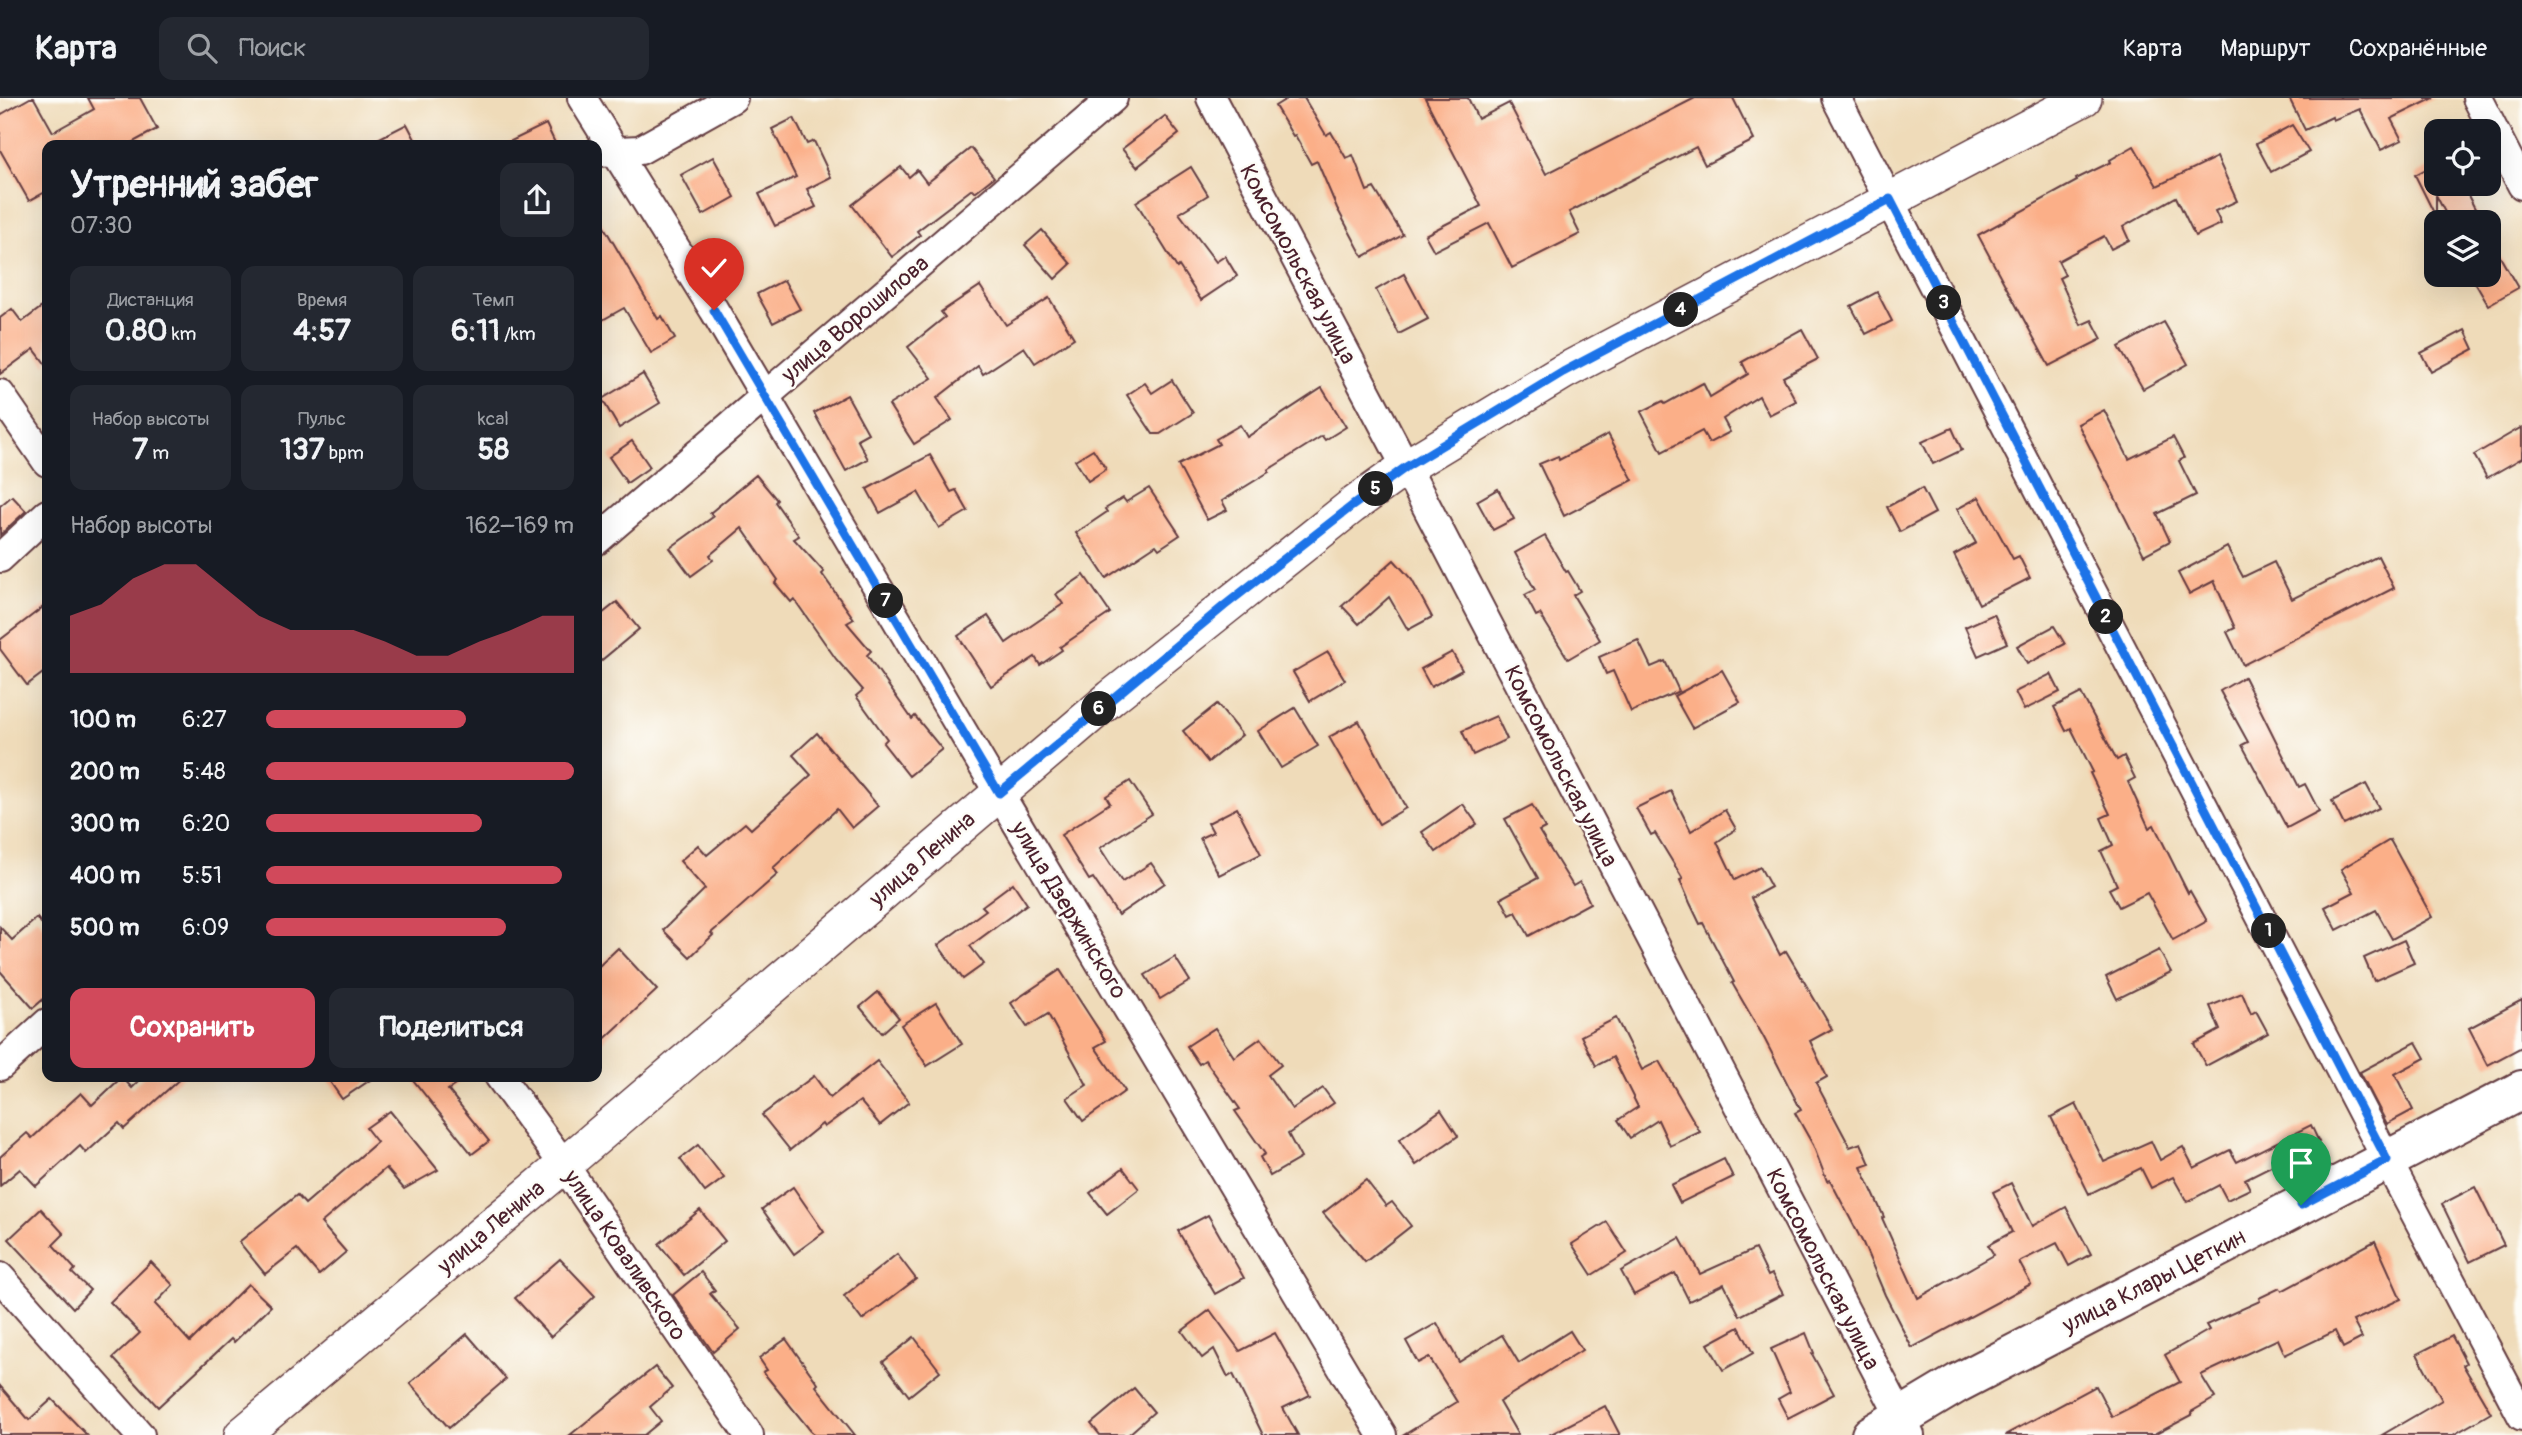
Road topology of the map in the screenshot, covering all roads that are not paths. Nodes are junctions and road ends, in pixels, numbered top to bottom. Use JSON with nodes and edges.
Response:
{"nodes":[{"id":1,"x":582,"y":98,"type":"edge"},
{"id":2,"x":733,"y":98,"type":"edge"},
{"id":3,"x":1114,"y":98,"type":"edge"},
{"id":4,"x":1211,"y":98,"type":"edge"},
{"id":5,"x":1836,"y":98,"type":"edge"},
{"id":6,"x":2084,"y":98,"type":"edge"},
{"id":7,"x":2477,"y":98,"type":"edge"},
{"id":8,"x":600,"y":140,"type":"edge"},
{"id":9,"x":605,"y":152,"type":"edge"},
{"id":10,"x":2522,"y":185,"type":"edge"},
{"id":11,"x":1890,"y":199,"type":"junction"},
{"id":12,"x":0,"y":394,"type":"edge"},
{"id":13,"x":765,"y":396,"type":"junction"},
{"id":14,"x":42,"y":455,"type":"edge"},
{"id":15,"x":1406,"y":467,"type":"junction"},
{"id":16,"x":42,"y":519,"type":"edge"},
{"id":17,"x":602,"y":536,"type":"edge"},
{"id":18,"x":0,"y":558,"type":"edge"},
{"id":19,"x":999,"y":793,"type":"junction"},
{"id":20,"x":42,"y":1028,"type":"edge"},
{"id":21,"x":0,"y":1066,"type":"edge"},
{"id":22,"x":503,"y":1082,"type":"edge"},
{"id":23,"x":2522,"y":1090,"type":"edge"},
{"id":24,"x":2387,"y":1160,"type":"junction"},
{"id":25,"x":564,"y":1165,"type":"junction"},
{"id":26,"x":0,"y":1277,"type":"edge"},
{"id":27,"x":2522,"y":1416,"type":"edge"},
{"id":28,"x":1894,"y":1429,"type":"edge"},
{"id":29,"x":139,"y":1435,"type":"edge"},
{"id":30,"x":242,"y":1435,"type":"edge"},
{"id":31,"x":749,"y":1435,"type":"edge"},
{"id":32,"x":1382,"y":1435,"type":"edge"}],
"edges":[{"from":1,"to":8,"type":"street","name":"улица Дзержинского"},
{"from":2,"to":9,"type":"street"},
{"from":3,"to":13,"type":"street","name":"улица Ворошилова"},
{"from":4,"to":15,"type":"street","name":"Комсомольская улица"},
{"from":5,"to":11,"type":"street"},
{"from":6,"to":11,"type":"street","name":"улица Ленина"},
{"from":7,"to":10,"type":"street"},
{"from":9,"to":13,"type":"street","name":"улица Дзержинского"},
{"from":11,"to":15,"type":"street","name":"улица Ленина"},
{"from":11,"to":24,"type":"street"},
{"from":12,"to":14,"type":"street"},
{"from":13,"to":17,"type":"street","name":"улица Ворошилова"},
{"from":13,"to":19,"type":"street","name":"улица Дзержинского"},
{"from":15,"to":19,"type":"street","name":"улица Ленина"},
{"from":15,"to":28,"type":"street","name":"Комсомольская улица"},
{"from":16,"to":18,"type":"street"},
{"from":19,"to":25,"type":"street","name":"улица Ленина"},
{"from":19,"to":32,"type":"street","name":"улица Дзержинского"},
{"from":20,"to":21,"type":"street"},
{"from":22,"to":25,"type":"street","name":"улица Коваливского"},
{"from":23,"to":24,"type":"main road","name":"улица Клары Цеткин"},
{"from":24,"to":27,"type":"street"},
{"from":24,"to":28,"type":"main road","name":"улица Клары Цеткин"},
{"from":25,"to":30,"type":"street","name":"улица Ленина"},
{"from":25,"to":31,"type":"street","name":"улица Коваливского"},
{"from":26,"to":29,"type":"street"}]}
